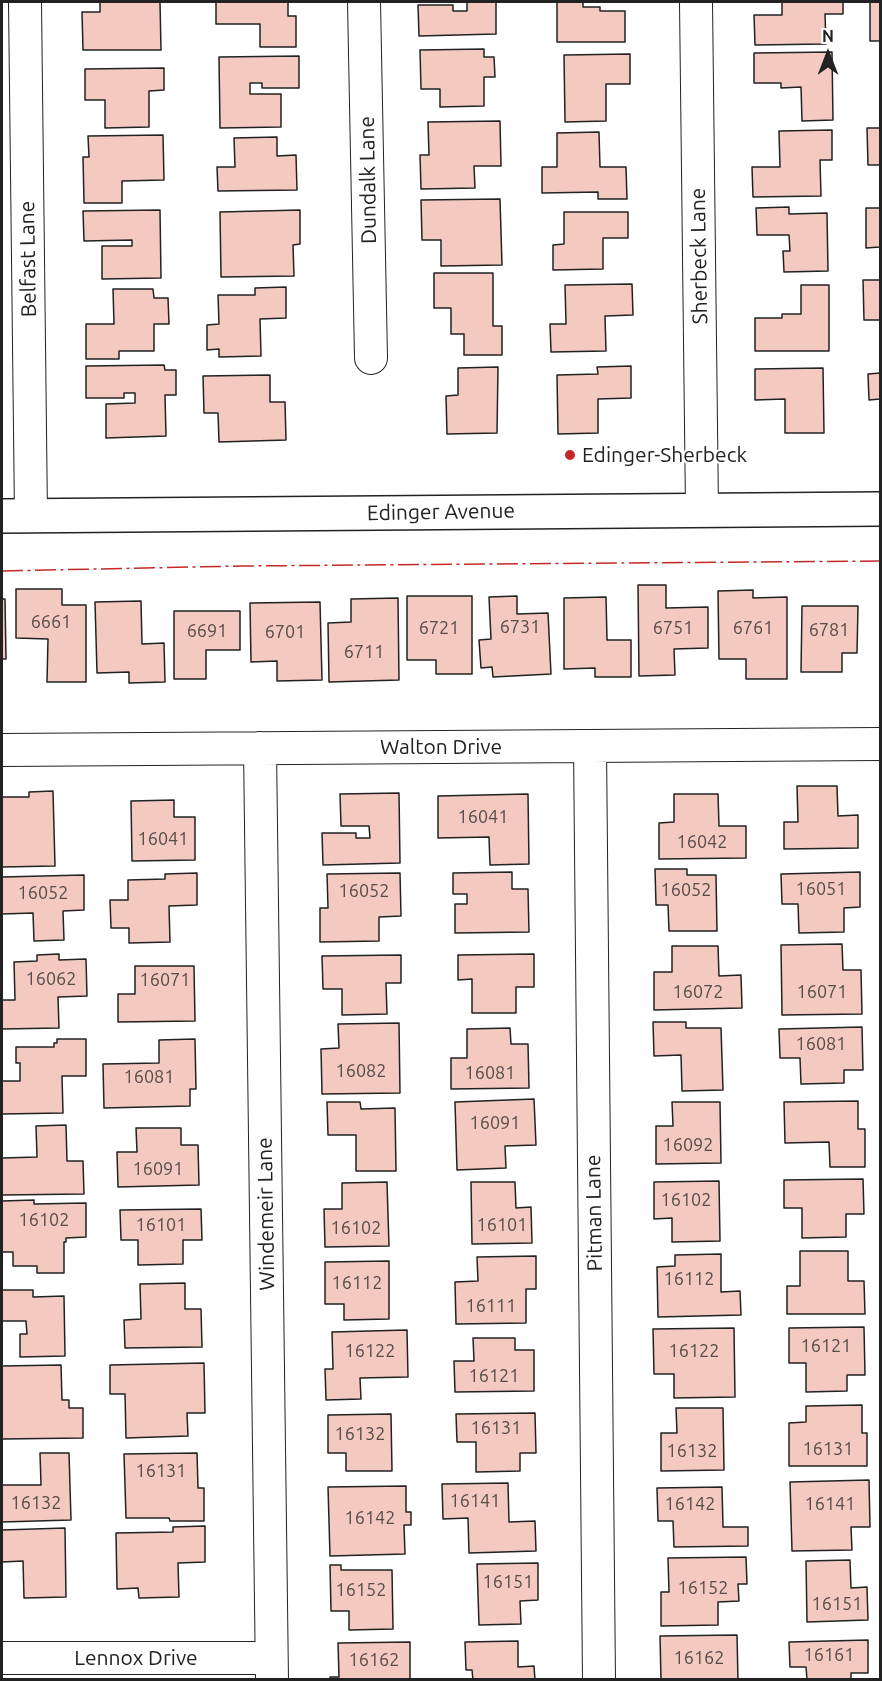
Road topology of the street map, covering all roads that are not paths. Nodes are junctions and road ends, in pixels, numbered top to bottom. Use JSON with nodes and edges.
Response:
{"nodes":[{"id":1,"x":25,"y":2,"type":"edge"},
{"id":2,"x":364,"y":2,"type":"edge"},
{"id":3,"x":696,"y":2,"type":"edge"},
{"id":4,"x":371,"y":358,"type":"dead end"},
{"id":5,"x":880,"y":509,"type":"edge"},
{"id":6,"x":702,"y":510,"type":"junction"},
{"id":7,"x":16,"y":516,"type":"edge"},
{"id":8,"x":880,"y":744,"type":"edge"},
{"id":9,"x":590,"y":746,"type":"junction"},
{"id":10,"x":260,"y":748,"type":"junction"},
{"id":11,"x":2,"y":750,"type":"edge"},
{"id":12,"x":2,"y":1658,"type":"edge"},
{"id":13,"x":272,"y":1669,"type":"edge"},
{"id":14,"x":599,"y":1680,"type":"edge"}],
"edges":[{"from":1,"to":7,"type":"street","name":"Belfast Lane"},
{"from":2,"to":4,"type":"street","name":"Dundalk Lane"},
{"from":3,"to":6,"type":"street","name":"Sherbeck Lane"},
{"from":5,"to":6,"type":"main road","name":"Edinger Avenue"},
{"from":6,"to":7,"type":"main road","name":"Edinger Avenue"},
{"from":8,"to":9,"type":"street","name":"Walton Drive"},
{"from":9,"to":10,"type":"street","name":"Walton Drive"},
{"from":9,"to":14,"type":"street","name":"Pitman Lane"},
{"from":10,"to":11,"type":"street","name":"Walton Drive"},
{"from":10,"to":13,"type":"street","name":"Windemeir Lane"},
{"from":12,"to":13,"type":"street","name":"Lennox Drive"}]}
